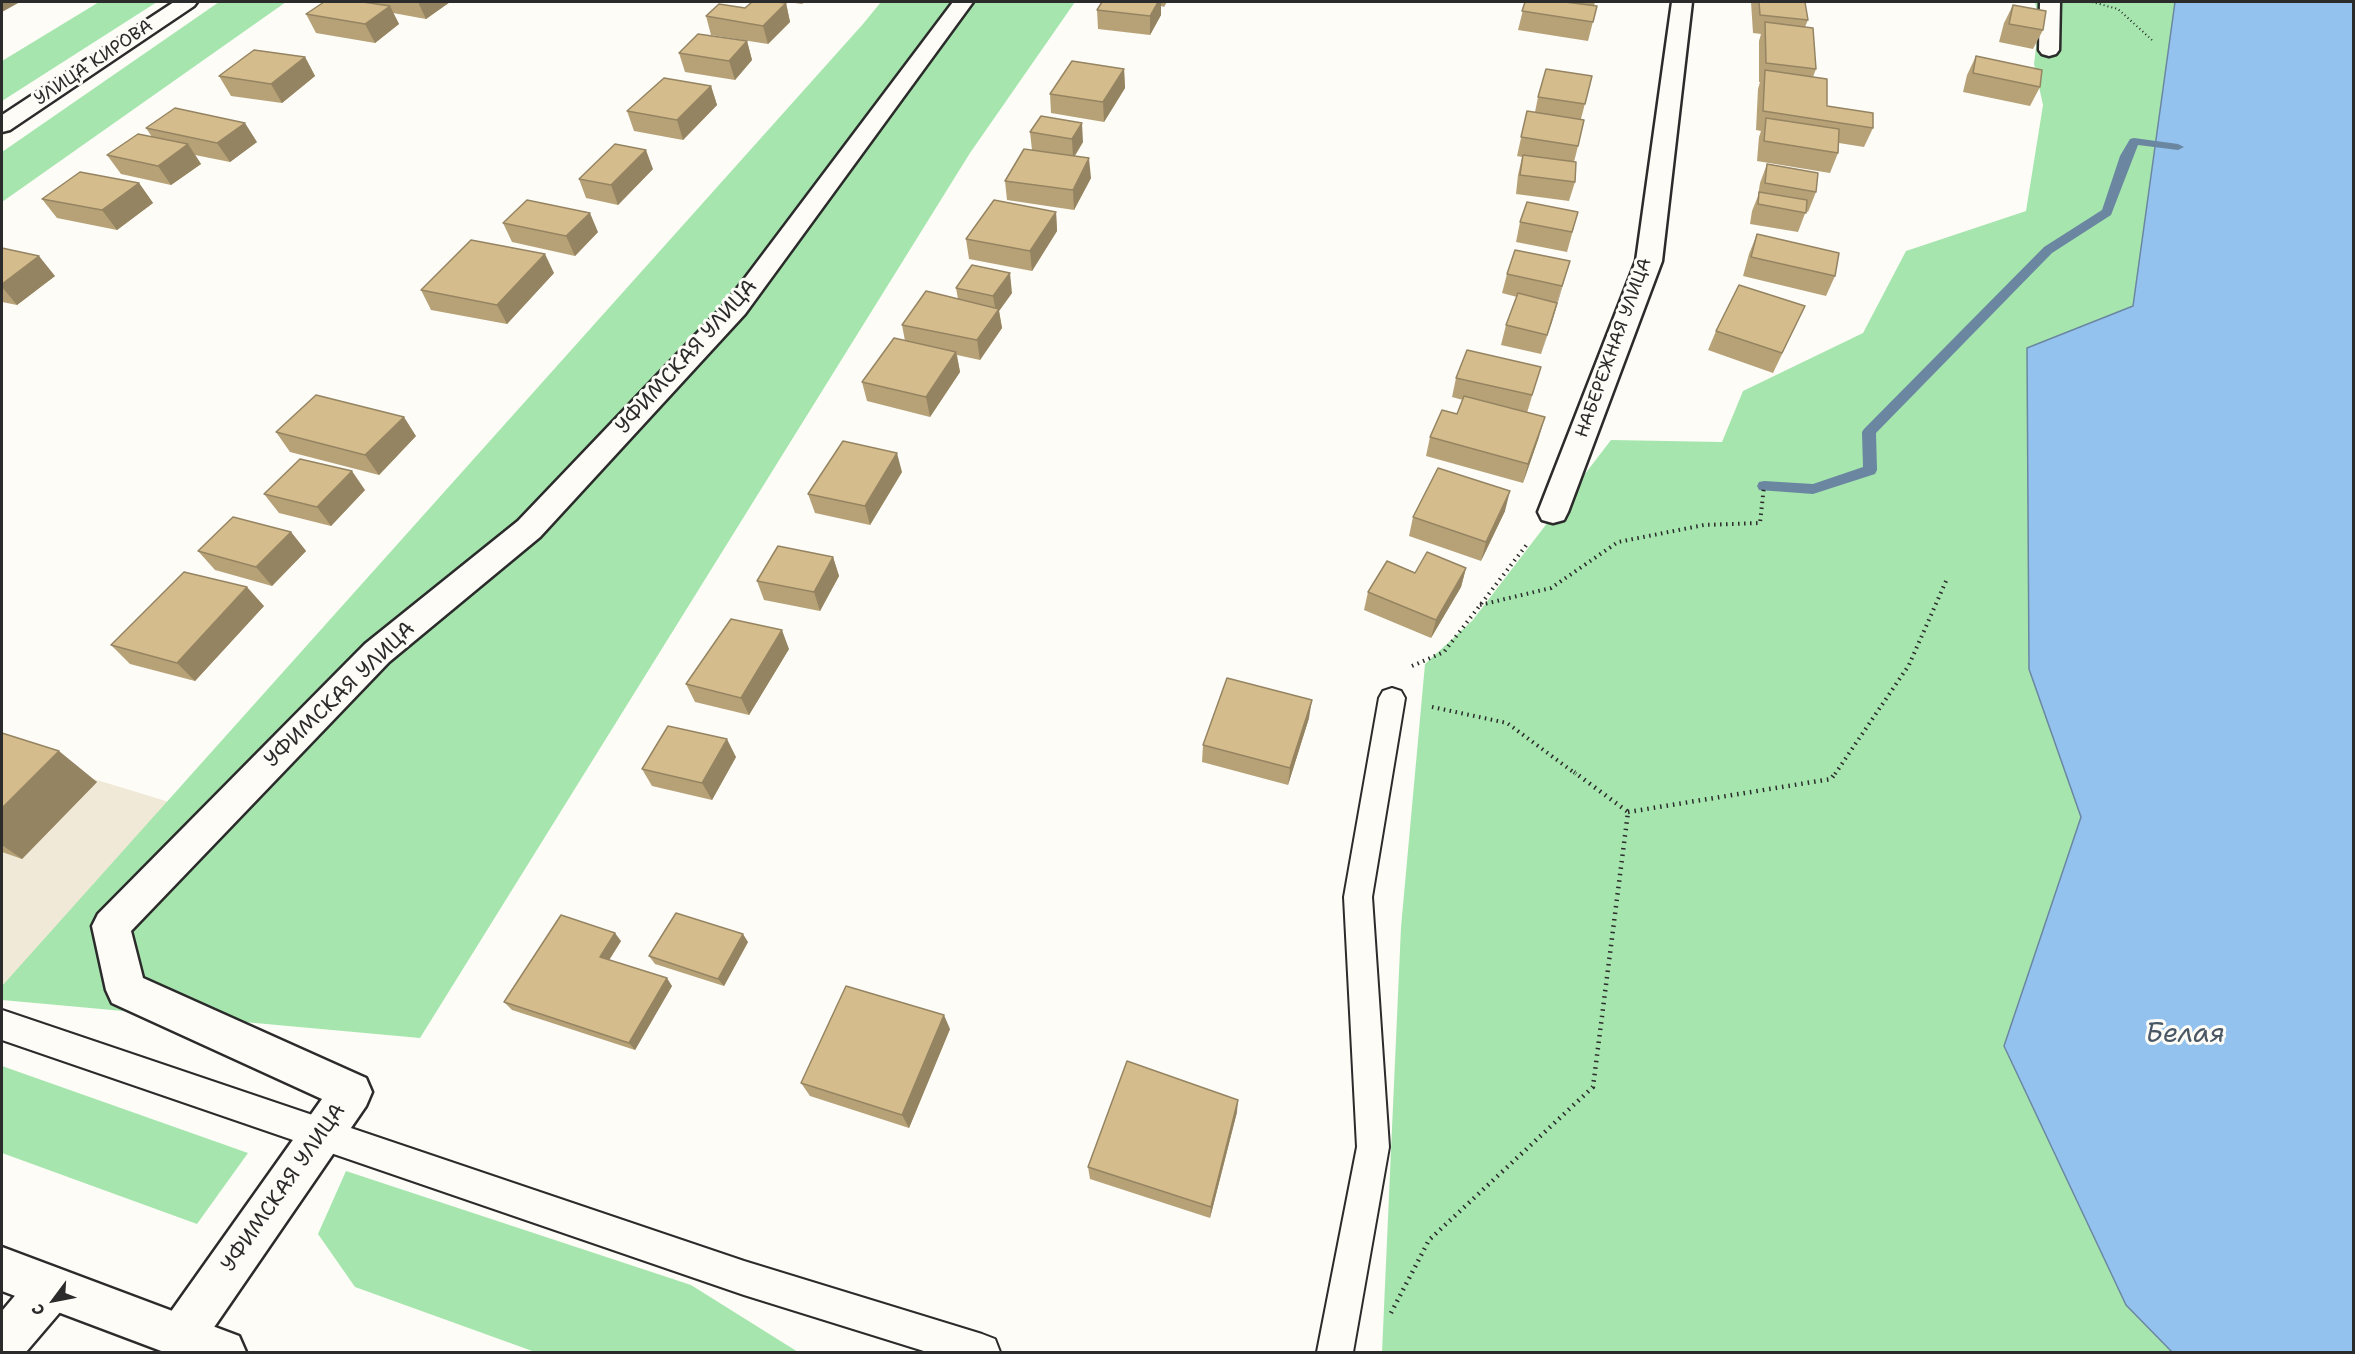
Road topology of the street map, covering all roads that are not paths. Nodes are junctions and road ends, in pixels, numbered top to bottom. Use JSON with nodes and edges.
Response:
{"nodes":[{"id":1,"x":187,"y":2,"type":"edge"},
{"id":2,"x":963,"y":2,"type":"edge"},
{"id":3,"x":1682,"y":2,"type":"edge"},
{"id":4,"x":2050,"y":2,"type":"edge"},
{"id":5,"x":2049,"y":50,"type":"dead end"},
{"id":6,"x":2,"y":125,"type":"edge"},
{"id":7,"x":1553,"y":512,"type":"road end"},
{"id":8,"x":1392,"y":698,"type":"road end"},
{"id":9,"x":2,"y":1025,"type":"edge"},
{"id":10,"x":322,"y":1134,"type":"junction"},
{"id":11,"x":2,"y":1269,"type":"edge"},
{"id":12,"x":51,"y":1288,"type":"junction"},
{"id":13,"x":181,"y":1336,"type":"junction"},
{"id":14,"x":2,"y":1346,"type":"edge"},
{"id":15,"x":223,"y":1353,"type":"edge"},
{"id":16,"x":982,"y":1353,"type":"edge"},
{"id":17,"x":1335,"y":1353,"type":"edge"}],
"edges":[{"from":1,"to":6,"type":"street","name":"УЛИЦА КИРОВА"},
{"from":2,"to":10,"type":"street","name":"УФИМСКАЯ УЛИЦА"},
{"from":3,"to":7,"type":"street","name":"НАБЕРЕЖНАЯ УЛИЦА"},
{"from":4,"to":5,"type":"street"},
{"from":8,"to":17,"type":"lane"},
{"from":9,"to":10,"type":"lane"},
{"from":10,"to":13,"type":"street","name":"УФИМСКАЯ УЛИЦА"},
{"from":10,"to":16,"type":"lane"},
{"from":11,"to":12,"type":"street"},
{"from":12,"to":13,"type":"street"},
{"from":12,"to":14,"type":"street"},
{"from":13,"to":15,"type":"street"}]}
